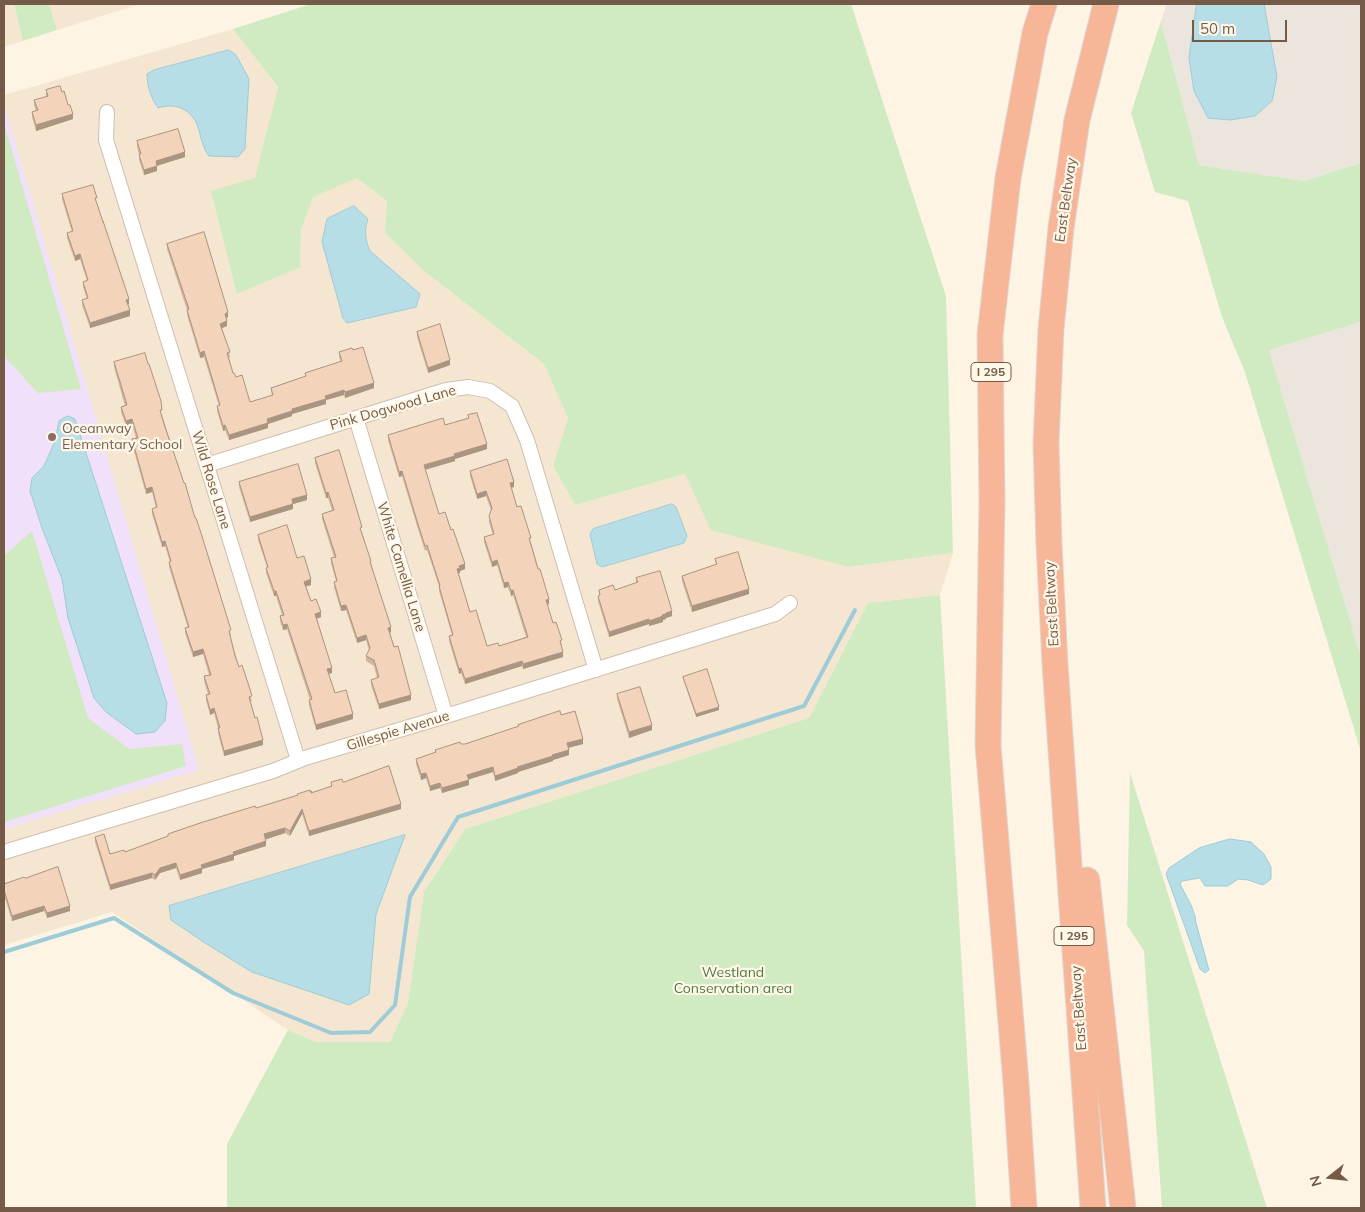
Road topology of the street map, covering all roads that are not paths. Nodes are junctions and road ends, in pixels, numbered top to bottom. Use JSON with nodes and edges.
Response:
{"nodes":[{"id":1,"x":1044,"y":4,"type":"edge"},
{"id":2,"x":1106,"y":4,"type":"edge"},
{"id":3,"x":107,"y":112,"type":"dead end"},
{"id":4,"x":356,"y":418,"type":"junction"},
{"id":5,"x":207,"y":465,"type":"junction"},
{"id":6,"x":790,"y":603,"type":"dead end"},
{"id":7,"x":1055,"y":664,"type":"junction"},
{"id":8,"x":596,"y":670,"type":"junction"},
{"id":9,"x":446,"y":716,"type":"junction"},
{"id":10,"x":988,"y":746,"type":"junction"},
{"id":11,"x":298,"y":760,"type":"junction"},
{"id":12,"x":4,"y":852,"type":"edge"},
{"id":13,"x":1008,"y":1208,"type":"edge"},
{"id":14,"x":1024,"y":1208,"type":"edge"},
{"id":15,"x":1093,"y":1208,"type":"edge"},
{"id":16,"x":1123,"y":1208,"type":"edge"}],
"edges":[{"from":1,"to":10,"type":"highway","number":"I 295"},
{"from":2,"to":7,"type":"highway","name":"East Beltway","number":"I 295"},
{"from":3,"to":5,"type":"street","name":"Wild Rose Lane"},
{"from":4,"to":5,"type":"street","name":"Pink Dogwood Lane"},
{"from":4,"to":8,"type":"street","name":"Pink Dogwood Lane"},
{"from":4,"to":9,"type":"street","name":"White Camellia Lane"},
{"from":5,"to":11,"type":"street","name":"Wild Rose Lane"},
{"from":6,"to":8,"type":"street","name":"Gillespie Avenue"},
{"from":7,"to":15,"type":"highway","name":"East Beltway","number":"I 295"},
{"from":7,"to":16,"type":"highway"},
{"from":8,"to":9,"type":"street","name":"Gillespie Avenue"},
{"from":9,"to":11,"type":"street","name":"Gillespie Avenue"},
{"from":10,"to":13,"type":"highway"},
{"from":10,"to":14,"type":"highway","number":"I 295"},
{"from":11,"to":12,"type":"street","name":"Gillespie Avenue"}]}
